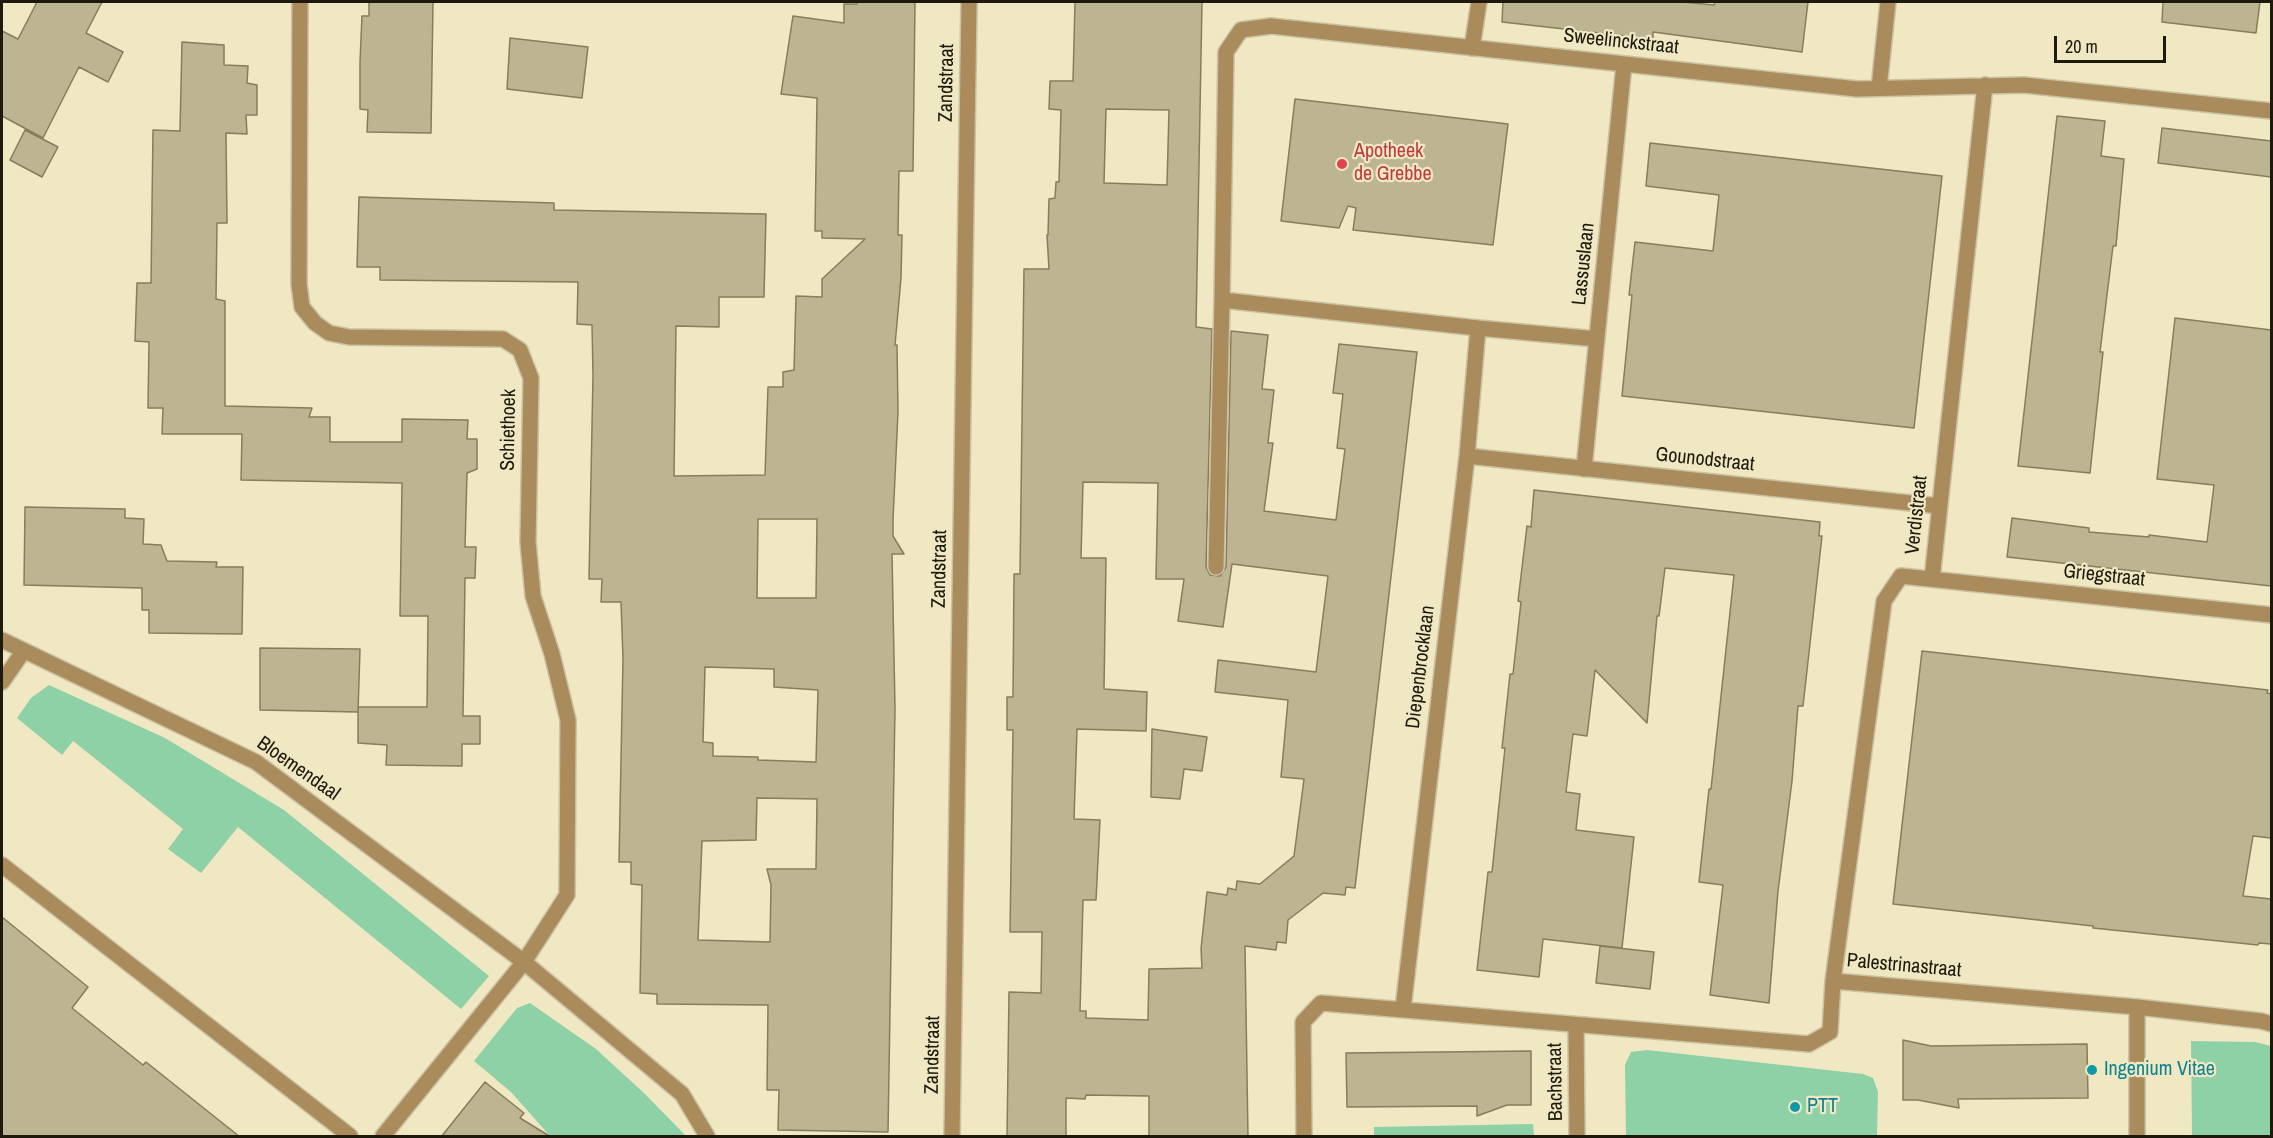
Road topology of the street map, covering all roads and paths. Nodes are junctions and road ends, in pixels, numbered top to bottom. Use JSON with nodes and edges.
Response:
{"nodes":[{"id":1,"x":300,"y":2,"type":"edge"},
{"id":2,"x":969,"y":2,"type":"edge"},
{"id":3,"x":1479,"y":2,"type":"edge"},
{"id":4,"x":1888,"y":2,"type":"edge"},
{"id":5,"x":1472,"y":48,"type":"junction"},
{"id":6,"x":1624,"y":64,"type":"junction"},
{"id":7,"x":1985,"y":85,"type":"junction"},
{"id":8,"x":1879,"y":88,"type":"junction"},
{"id":9,"x":2271,"y":111,"type":"edge"},
{"id":10,"x":1222,"y":300,"type":"junction"},
{"id":11,"x":1478,"y":328,"type":"junction"},
{"id":12,"x":1597,"y":339,"type":"junction"},
{"id":13,"x":1467,"y":456,"type":"junction"},
{"id":14,"x":1584,"y":469,"type":"junction"},
{"id":15,"x":1939,"y":506,"type":"junction"},
{"id":16,"x":1216,"y":567,"type":"dead end"},
{"id":17,"x":1932,"y":579,"type":"junction"},
{"id":18,"x":2271,"y":615,"type":"edge"},
{"id":19,"x":2,"y":640,"type":"edge"},
{"id":20,"x":23,"y":652,"type":"junction"},
{"id":21,"x":2,"y":682,"type":"edge"},
{"id":22,"x":2,"y":865,"type":"edge"},
{"id":23,"x":524,"y":962,"type":"junction"},
{"id":24,"x":1833,"y":981,"type":"junction"},
{"id":25,"x":2137,"y":1006,"type":"junction"},
{"id":26,"x":1402,"y":1009,"type":"junction"},
{"id":27,"x":2271,"y":1024,"type":"edge"},
{"id":28,"x":1576,"y":1026,"type":"junction"},
{"id":29,"x":350,"y":1137,"type":"edge"},
{"id":30,"x":383,"y":1137,"type":"edge"},
{"id":31,"x":706,"y":1137,"type":"edge"},
{"id":32,"x":952,"y":1137,"type":"edge"},
{"id":33,"x":1304,"y":1137,"type":"edge"},
{"id":34,"x":1577,"y":1137,"type":"edge"},
{"id":35,"x":2137,"y":1137,"type":"edge"}],
"edges":[{"from":1,"to":23,"type":"street","name":"Schiethoek"},
{"from":2,"to":32,"type":"street","name":"Zandstraat"},
{"from":3,"to":5,"type":"street"},
{"from":4,"to":8,"type":"street"},
{"from":5,"to":6,"type":"street","name":"Sweelinckstraat"},
{"from":5,"to":10,"type":"street","name":"Sweelinckstraat"},
{"from":6,"to":8,"type":"street","name":"Sweelinckstraat"},
{"from":6,"to":12,"type":"street","name":"Lassuslaan"},
{"from":7,"to":8,"type":"street","name":"Sweelinckstraat"},
{"from":7,"to":9,"type":"street","name":"Sweelinckstraat"},
{"from":7,"to":15,"type":"street","name":"Verdistraat"},
{"from":10,"to":11,"type":"street"},
{"from":10,"to":16,"type":"street"},
{"from":11,"to":12,"type":"street"},
{"from":11,"to":13,"type":"street","name":"Diepenbrocklaan"},
{"from":12,"to":14,"type":"street","name":"Lassuslaan"},
{"from":13,"to":14,"type":"street","name":"Gounodstraat"},
{"from":13,"to":26,"type":"street","name":"Diepenbrocklaan"},
{"from":14,"to":15,"type":"street","name":"Gounodstraat"},
{"from":15,"to":17,"type":"street","name":"Verdistraat"},
{"from":17,"to":18,"type":"street","name":"Griegstraat"},
{"from":17,"to":24,"type":"street","name":"Verdistraat"},
{"from":19,"to":20,"type":"street","name":"Bloemendaal"},
{"from":20,"to":21,"type":"street"},
{"from":20,"to":23,"type":"street","name":"Bloemendaal"},
{"from":22,"to":29,"type":"street"},
{"from":23,"to":30,"type":"street"},
{"from":23,"to":31,"type":"street","name":"Bloemendaal"},
{"from":24,"to":25,"type":"street","name":"Palestrinastraat"},
{"from":24,"to":28,"type":"street","name":"Palestrinastraat"},
{"from":25,"to":27,"type":"street","name":"Palestrinastraat"},
{"from":25,"to":35,"type":"street"},
{"from":26,"to":28,"type":"street","name":"Palestrinastraat"},
{"from":26,"to":33,"type":"street","name":"Palestrinastraat"},
{"from":28,"to":34,"type":"street","name":"Bachstraat"}]}
